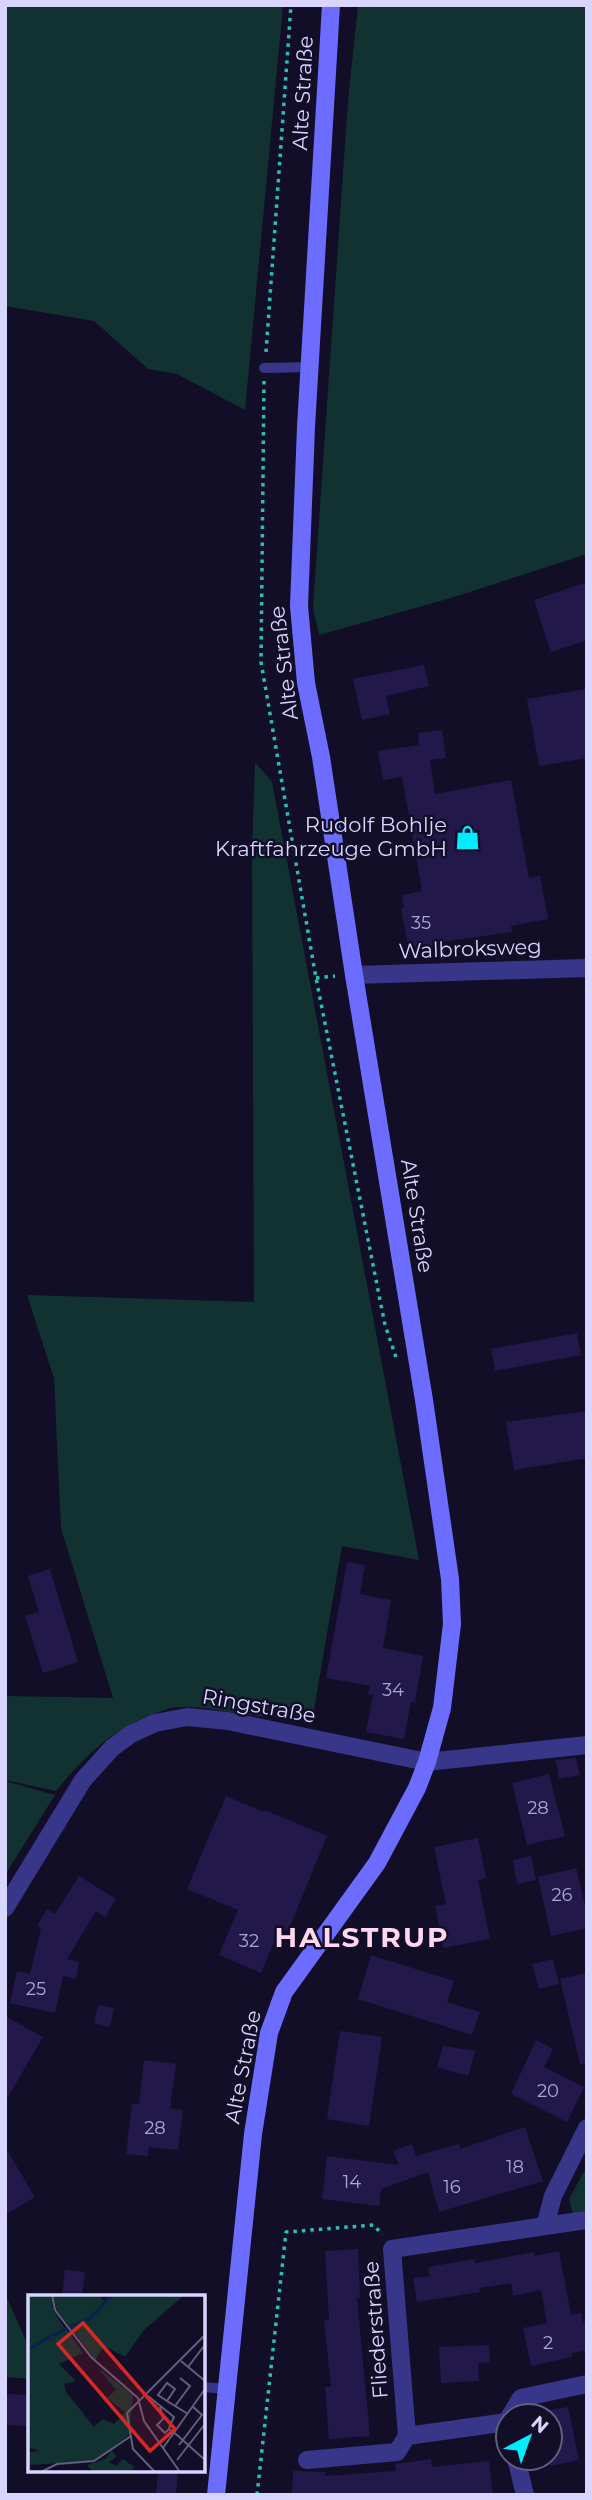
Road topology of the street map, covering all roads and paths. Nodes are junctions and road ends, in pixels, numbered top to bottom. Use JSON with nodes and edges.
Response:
{"nodes":[{"id":1,"x":331,"y":5,"type":"edge"},
{"id":2,"x":310,"y":367,"type":"junction"},
{"id":3,"x":264,"y":368,"type":"dead end"},
{"id":4,"x":587,"y":968,"type":"edge"},
{"id":5,"x":354,"y":975,"type":"junction"},
{"id":6,"x":587,"y":1745,"type":"edge"},
{"id":7,"x":427,"y":1762,"type":"junction"},
{"id":8,"x":5,"y":1908,"type":"edge"},
{"id":9,"x":587,"y":2128,"type":"edge"},
{"id":10,"x":587,"y":2220,"type":"edge"},
{"id":11,"x":545,"y":2226,"type":"junction"},
{"id":12,"x":392,"y":2249,"type":"junction"},
{"id":13,"x":587,"y":2384,"type":"edge"},
{"id":14,"x":205,"y":2387,"type":"edge"},
{"id":15,"x":227,"y":2389,"type":"junction"},
{"id":16,"x":519,"y":2402,"type":"edge"},
{"id":17,"x":494,"y":2423,"type":"edge"},
{"id":18,"x":407,"y":2436,"type":"junction"},
{"id":19,"x":306,"y":2460,"type":"dead end"},
{"id":20,"x":519,"y":2472,"type":"edge"},
{"id":21,"x":216,"y":2495,"type":"edge"},
{"id":22,"x":257,"y":2495,"type":"edge"},
{"id":23,"x":525,"y":2495,"type":"edge"}],
"edges":[{"from":1,"to":2,"type":"street","name":"Alte Straße"},
{"from":2,"to":3,"type":"lane"},
{"from":2,"to":5,"type":"street","name":"Alte Straße"},
{"from":4,"to":5,"type":"street","name":"Walbroksweg"},
{"from":5,"to":7,"type":"street","name":"Alte Straße"},
{"from":6,"to":7,"type":"street","name":"Ringstraße"},
{"from":7,"to":8,"type":"street","name":"Ringstraße"},
{"from":7,"to":15,"type":"street","name":"Alte Straße"},
{"from":9,"to":11,"type":"street"},
{"from":10,"to":11,"type":"street","name":"Fliederstraße"},
{"from":11,"to":12,"type":"street","name":"Fliederstraße"},
{"from":12,"to":18,"type":"street","name":"Fliederstraße"},
{"from":12,"to":22,"type":"path"},
{"from":13,"to":16,"type":"street"},
{"from":14,"to":15,"type":"lane"},
{"from":15,"to":21,"type":"street","name":"Alte Straße"},
{"from":17,"to":18,"type":"street"},
{"from":18,"to":19,"type":"street"},
{"from":20,"to":23,"type":"street"}]}
